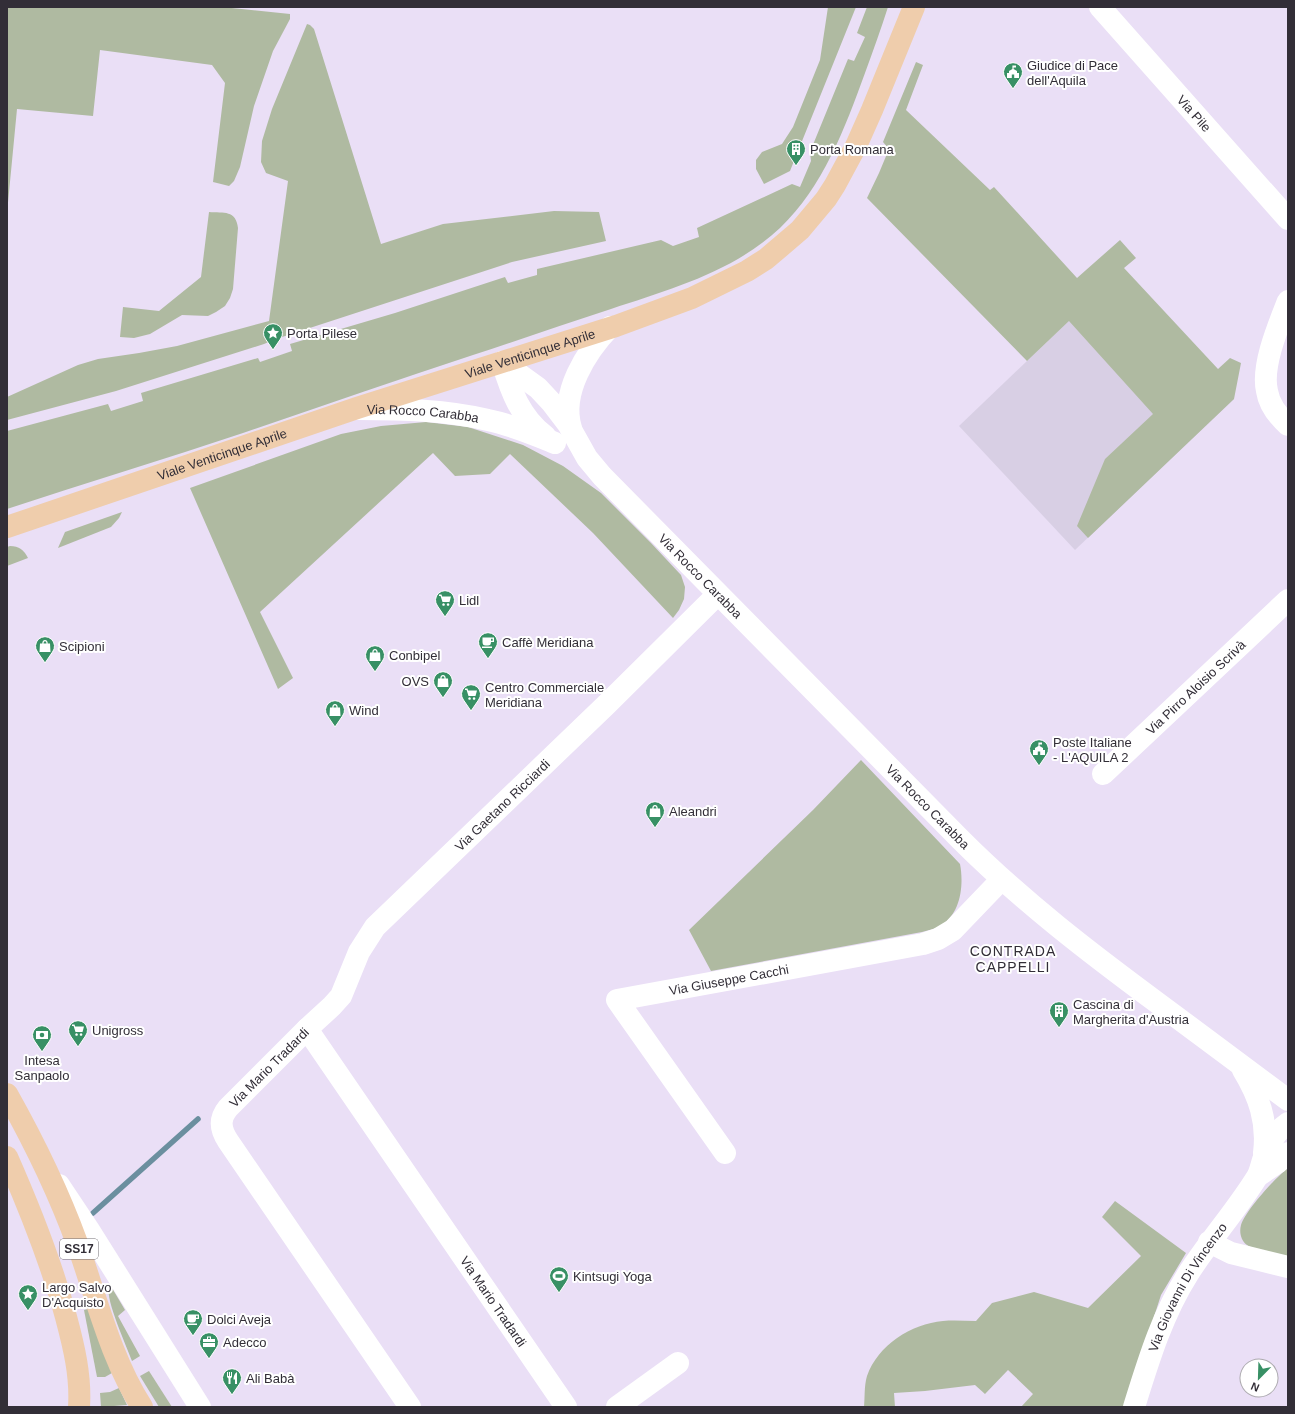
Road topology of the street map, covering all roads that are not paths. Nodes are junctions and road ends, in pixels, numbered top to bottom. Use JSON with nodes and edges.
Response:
{"nodes":[{"id":1,"x":914,"y":7,"type":"edge"},
{"id":2,"x":1100,"y":7,"type":"edge"},
{"id":3,"x":1288,"y":219,"type":"edge"},
{"id":4,"x":1288,"y":301,"type":"edge"},
{"id":5,"x":610,"y":328,"type":"junction"},
{"id":6,"x":502,"y":362,"type":"junction"},
{"id":7,"x":357,"y":408,"type":"junction"},
{"id":8,"x":1288,"y":425,"type":"edge"},
{"id":9,"x":564,"y":438,"type":"junction"},
{"id":10,"x":7,"y":527,"type":"edge"},
{"id":11,"x":718,"y":594,"type":"junction"},
{"id":12,"x":1288,"y":600,"type":"edge"},
{"id":13,"x":1103,"y":774,"type":"dead end"},
{"id":14,"x":1001,"y":880,"type":"junction"},
{"id":15,"x":307,"y":1029,"type":"junction"},
{"id":16,"x":1236,"y":1062,"type":"junction"},
{"id":17,"x":7,"y":1094,"type":"edge"},
{"id":18,"x":1288,"y":1100,"type":"edge"},
{"id":19,"x":1288,"y":1123,"type":"edge"},
{"id":20,"x":725,"y":1153,"type":"dead end"},
{"id":21,"x":7,"y":1157,"type":"edge"},
{"id":22,"x":42,"y":1161,"type":"junction"},
{"id":23,"x":1275,"y":1162,"type":"edge"},
{"id":24,"x":7,"y":1178,"type":"edge"},
{"id":25,"x":34,"y":1220,"type":"junction"},
{"id":26,"x":1209,"y":1242,"type":"junction"},
{"id":27,"x":1288,"y":1267,"type":"edge"},
{"id":28,"x":678,"y":1363,"type":"dead end"},
{"id":29,"x":79,"y":1407,"type":"edge"},
{"id":30,"x":142,"y":1407,"type":"edge"},
{"id":31,"x":200,"y":1407,"type":"edge"},
{"id":32,"x":410,"y":1407,"type":"edge"},
{"id":33,"x":566,"y":1407,"type":"edge"},
{"id":34,"x":617,"y":1407,"type":"edge"},
{"id":35,"x":1134,"y":1407,"type":"edge"}],
"edges":[{"from":1,"to":5,"type":"main road","name":"Viale Venticinque Aprile"},
{"from":2,"to":3,"type":"street","name":"Via Pile"},
{"from":4,"to":8,"type":"street"},
{"from":5,"to":6,"type":"main road","name":"Viale Venticinque Aprile"},
{"from":5,"to":9,"type":"street","name":"Via Rocco Carabba"},
{"from":6,"to":7,"type":"main road","name":"Viale Venticinque Aprile"},
{"from":6,"to":9,"type":"street","name":"Via Rocco Carabba"},
{"from":6,"to":9,"type":"street","name":"Via Rocco Carabba"},
{"from":7,"to":9,"type":"street","name":"Via Rocco Carabba"},
{"from":7,"to":10,"type":"main road","name":"Viale Venticinque Aprile"},
{"from":9,"to":11,"type":"street","name":"Via Rocco Carabba"},
{"from":11,"to":14,"type":"street","name":"Via Rocco Carabba"},
{"from":11,"to":15,"type":"street","name":"Via Gaetano Ricciardi"},
{"from":12,"to":13,"type":"street","name":"Via Pirro Aloisio Scrivà"},
{"from":14,"to":16,"type":"street","name":"Via Rocco Carabba"},
{"from":14,"to":20,"type":"street","name":"Via Giuseppe Cacchi"},
{"from":15,"to":32,"type":"street","name":"Via Mario Tradardi"},
{"from":15,"to":33,"type":"street","name":"Via Mario Tradardi"},
{"from":16,"to":18,"type":"street","name":"Via Rocco Carabba"},
{"from":16,"to":23,"type":"street"},
{"from":17,"to":22,"type":"main road","number":"SS17"},
{"from":19,"to":23,"type":"street","name":"Via Giovanni Di Vincenzo"},
{"from":21,"to":25,"type":"main road","number":"SS17"},
{"from":22,"to":30,"type":"main road","number":"SS17"},
{"from":22,"to":31,"type":"street"},
{"from":23,"to":26,"type":"street","name":"Via Giovanni Di Vincenzo"},
{"from":24,"to":25,"type":"main road"},
{"from":25,"to":29,"type":"main road","number":"SS17"},
{"from":26,"to":27,"type":"street"},
{"from":26,"to":35,"type":"street","name":"Via Giovanni Di Vincenzo"},
{"from":28,"to":34,"type":"street"}]}
